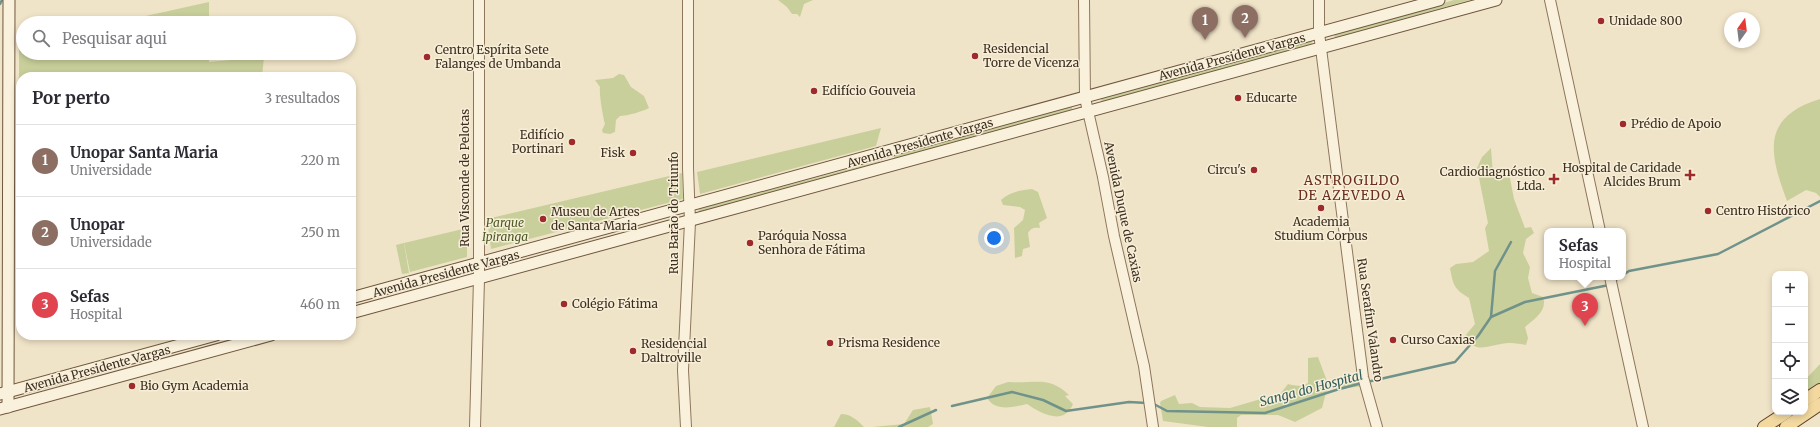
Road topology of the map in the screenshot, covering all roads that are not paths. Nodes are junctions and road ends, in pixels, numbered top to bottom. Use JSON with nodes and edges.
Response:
{"nodes":[{"id":1,"x":8,"y":0,"type":"edge"},
{"id":2,"x":478,"y":0,"type":"edge"},
{"id":3,"x":688,"y":0,"type":"edge"},
{"id":4,"x":1084,"y":0,"type":"edge"},
{"id":5,"x":1319,"y":0,"type":"edge"},
{"id":6,"x":1439,"y":0,"type":"edge"},
{"id":7,"x":1496,"y":0,"type":"edge"},
{"id":8,"x":1550,"y":0,"type":"edge"},
{"id":9,"x":1319,"y":33,"type":"junction"},
{"id":10,"x":1321,"y":47,"type":"junction"},
{"id":11,"x":1085,"y":98,"type":"junction"},
{"id":12,"x":1087,"y":110,"type":"junction"},
{"id":13,"x":4,"y":116,"type":"edge"},
{"id":14,"x":689,"y":207,"type":"junction"},
{"id":15,"x":690,"y":222,"type":"junction"},
{"id":16,"x":1599,"y":228,"type":"edge"},
{"id":17,"x":478,"y":264,"type":"junction"},
{"id":18,"x":479,"y":279,"type":"junction"},
{"id":19,"x":1611,"y":280,"type":"edge"},
{"id":20,"x":356,"y":297,"type":"edge"},
{"id":21,"x":356,"y":312,"type":"edge"},
{"id":22,"x":198,"y":340,"type":"edge"},
{"id":23,"x":253,"y":340,"type":"edge"},
{"id":24,"x":1820,"y":390,"type":"edge"},
{"id":25,"x":4,"y":393,"type":"edge"},
{"id":26,"x":1808,"y":398,"type":"edge"},
{"id":27,"x":1820,"y":404,"type":"edge"},
{"id":28,"x":4,"y":408,"type":"edge"},
{"id":29,"x":1782,"y":415,"type":"edge"},
{"id":30,"x":475,"y":427,"type":"edge"},
{"id":31,"x":686,"y":427,"type":"edge"},
{"id":32,"x":1153,"y":427,"type":"edge"},
{"id":33,"x":1377,"y":427,"type":"edge"},
{"id":34,"x":1643,"y":427,"type":"edge"},
{"id":35,"x":1764,"y":427,"type":"edge"},
{"id":36,"x":1786,"y":427,"type":"edge"}],
"edges":[{"from":1,"to":13,"type":"main road"},
{"from":2,"to":17,"type":"street","name":"Rua Visconde de Pelotas"},
{"from":3,"to":14,"type":"street","name":"Rua Barão do Triunfo"},
{"from":4,"to":11,"type":"street","name":"Avenida Duque de Caxias"},
{"from":5,"to":9,"type":"street","name":"Rua Serafim Valandro"},
{"from":6,"to":9,"type":"main road","name":"Avenida Presidente Vargas"},
{"from":7,"to":10,"type":"main road","name":"Avenida Presidente Vargas"},
{"from":8,"to":16,"type":"street"},
{"from":9,"to":10,"type":"street","name":"Rua Serafim Valandro"},
{"from":9,"to":11,"type":"main road","name":"Avenida Presidente Vargas"},
{"from":10,"to":12,"type":"main road","name":"Avenida Presidente Vargas"},
{"from":10,"to":33,"type":"street","name":"Rua Serafim Valandro"},
{"from":11,"to":12,"type":"street","name":"Avenida Duque de Caxias"},
{"from":11,"to":14,"type":"main road","name":"Avenida Presidente Vargas"},
{"from":12,"to":15,"type":"main road","name":"Avenida Presidente Vargas"},
{"from":12,"to":32,"type":"street","name":"Avenida Duque de Caxias"},
{"from":13,"to":25,"type":"main road"},
{"from":14,"to":15,"type":"street","name":"Rua Barão do Triunfo"},
{"from":14,"to":17,"type":"main road","name":"Avenida Presidente Vargas"},
{"from":15,"to":18,"type":"main road","name":"Avenida Presidente Vargas"},
{"from":15,"to":31,"type":"street","name":"Rua Barão do Triunfo"},
{"from":17,"to":18,"type":"street","name":"Rua Visconde de Pelotas"},
{"from":17,"to":20,"type":"main road","name":"Avenida Presidente Vargas"},
{"from":18,"to":21,"type":"main road","name":"Avenida Presidente Vargas"},
{"from":18,"to":30,"type":"street","name":"Rua Visconde de Pelotas"},
{"from":19,"to":34,"type":"street"},
{"from":22,"to":25,"type":"main road","name":"Avenida Presidente Vargas"},
{"from":23,"to":28,"type":"main road","name":"Avenida Presidente Vargas"},
{"from":24,"to":26,"type":"main road"},
{"from":25,"to":28,"type":"main road"},
{"from":27,"to":36,"type":"main road"},
{"from":29,"to":35,"type":"main road"}]}
